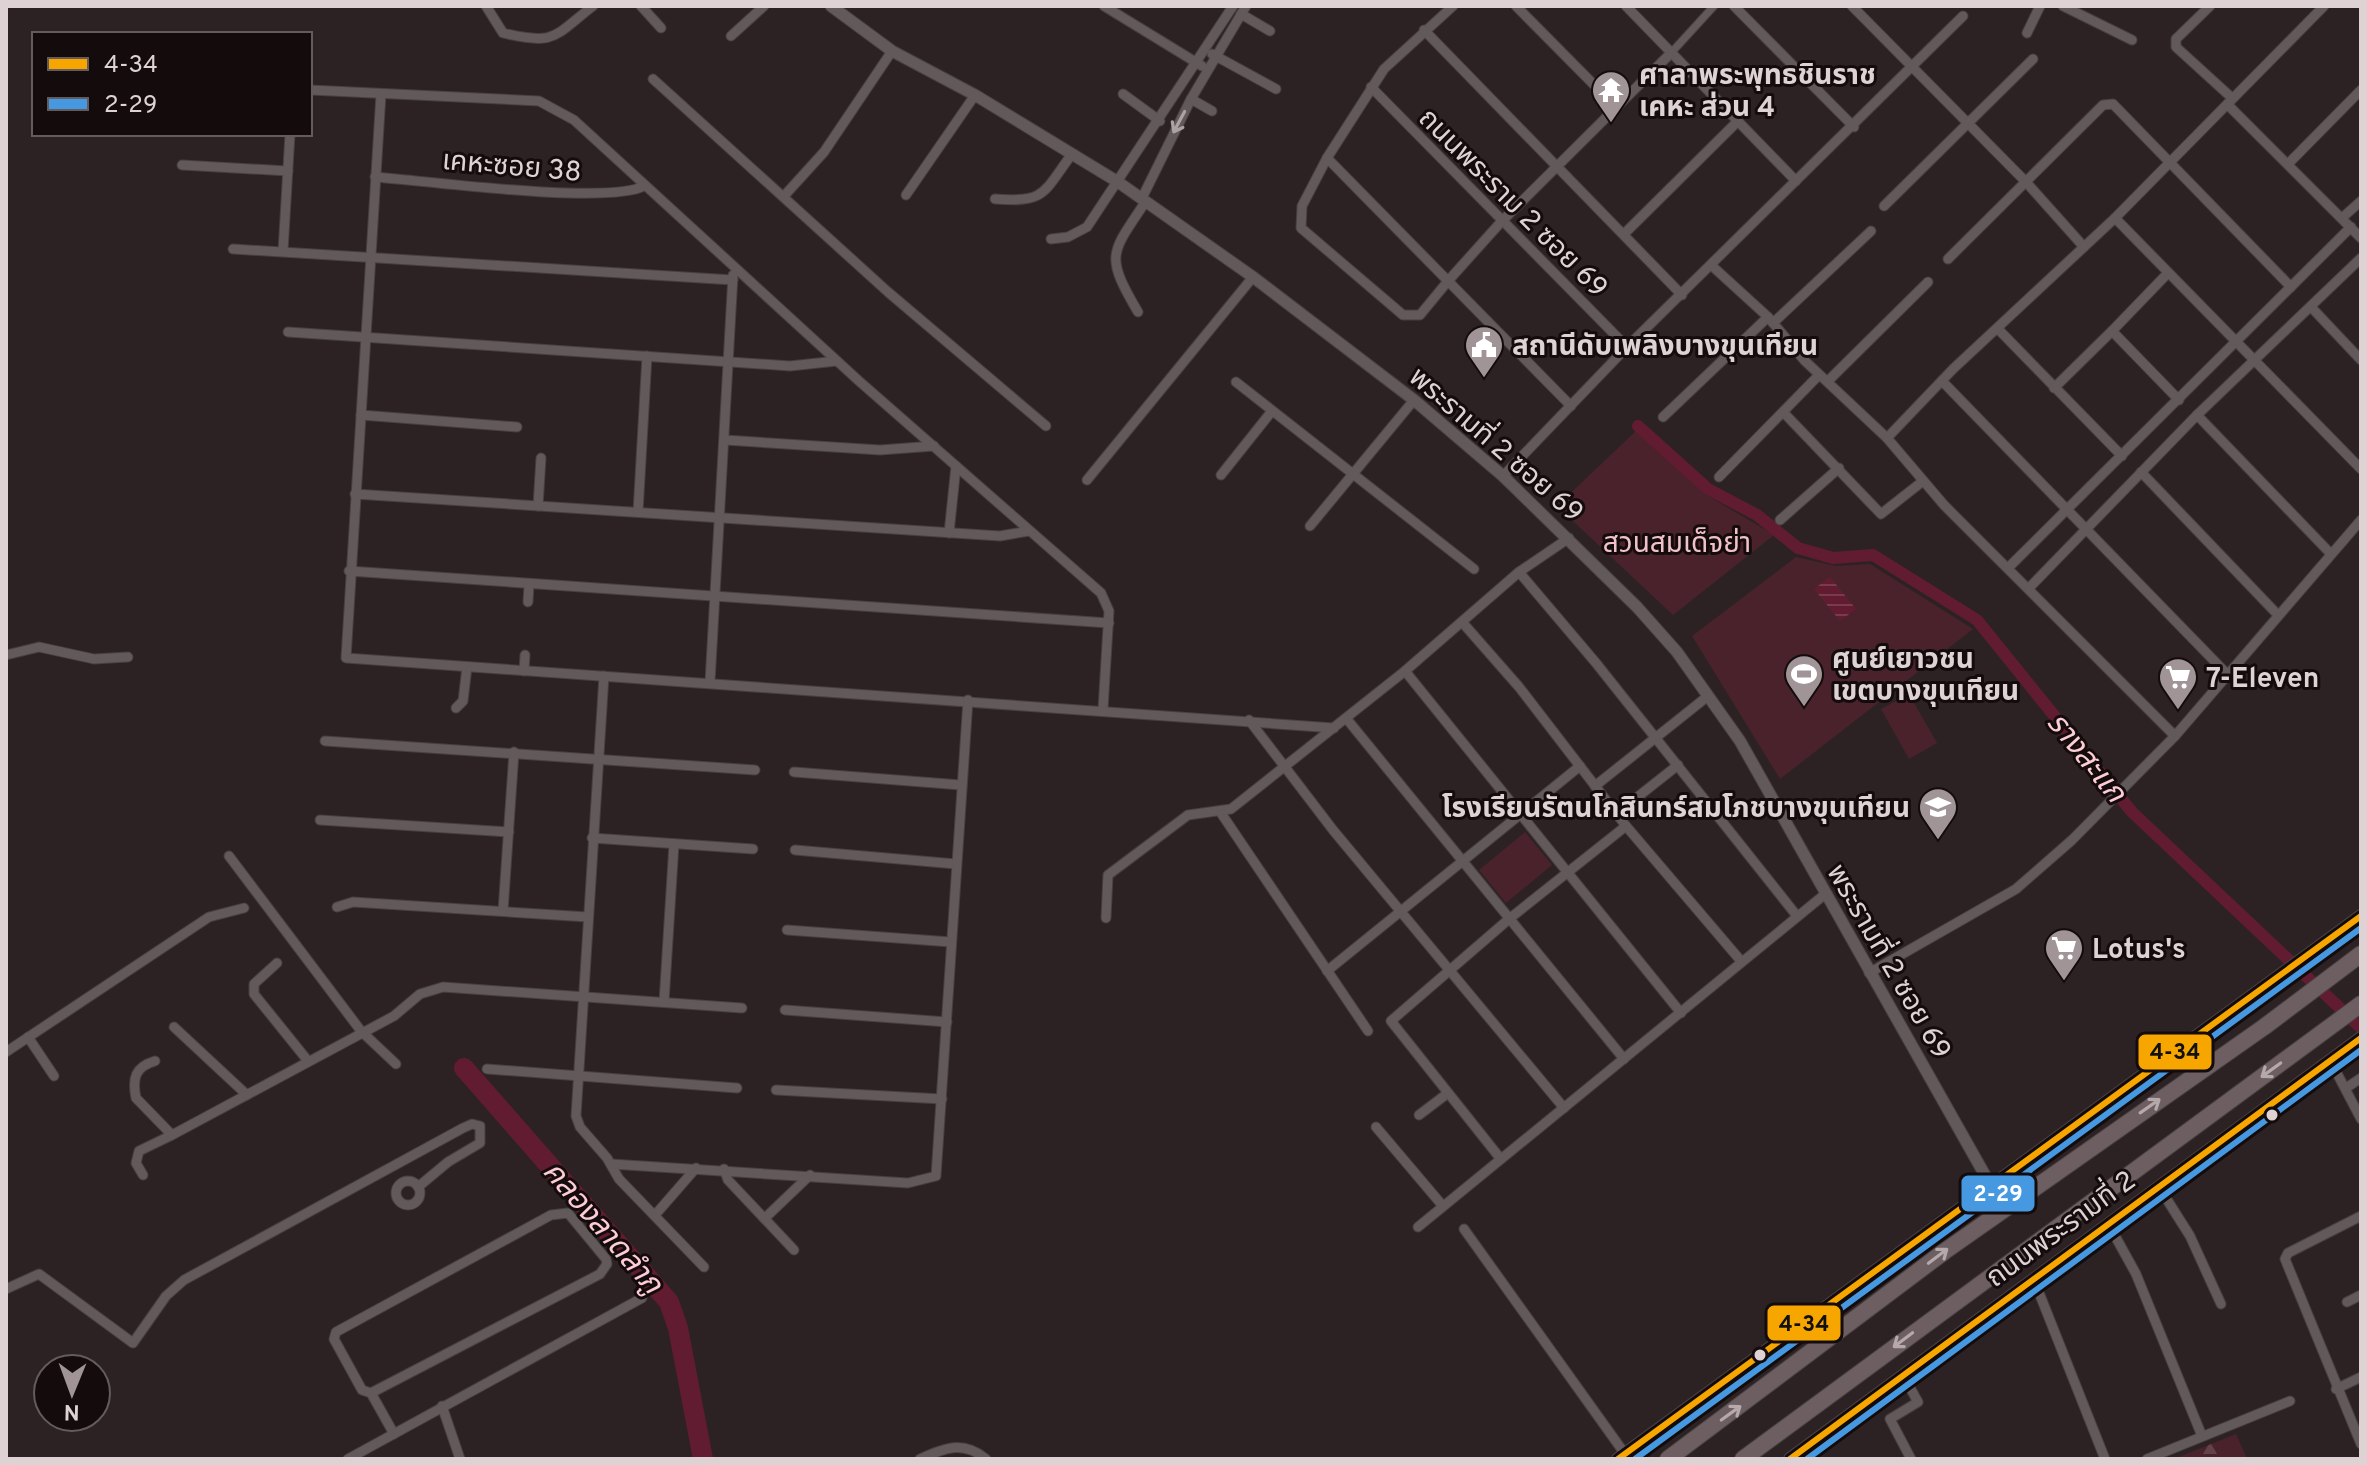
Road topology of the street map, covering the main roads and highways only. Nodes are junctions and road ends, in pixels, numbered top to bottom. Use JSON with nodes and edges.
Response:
{"nodes":[{"id":1,"x":2361,"y":916,"type":"edge"},
{"id":2,"x":2361,"y":947,"type":"edge"},
{"id":3,"x":2361,"y":954,"type":"edge"},
{"id":4,"x":2335,"y":973,"type":"junction"},
{"id":5,"x":2361,"y":1004,"type":"edge"},
{"id":6,"x":2356,"y":1041,"type":"edge"},
{"id":7,"x":1622,"y":1456,"type":"edge"},
{"id":8,"x":1668,"y":1459,"type":"edge"},
{"id":9,"x":1743,"y":1459,"type":"edge"},
{"id":10,"x":1790,"y":1459,"type":"edge"}],
"edges":[{"from":1,"to":7,"type":"main road"},
{"from":2,"to":4,"type":"highway"},
{"from":3,"to":4,"type":"highway","name":"ถนนพระรามที่ 2"},
{"from":8,"to":4,"type":"highway","name":"ถนนพระรามที่ 2","one_way":true},
{"from":5,"to":9,"type":"highway","name":"ถนนพระรามที่ 2","one_way":true},
{"from":6,"to":10,"type":"main road","name":"ถนนพระรามที่ 2"}]}
